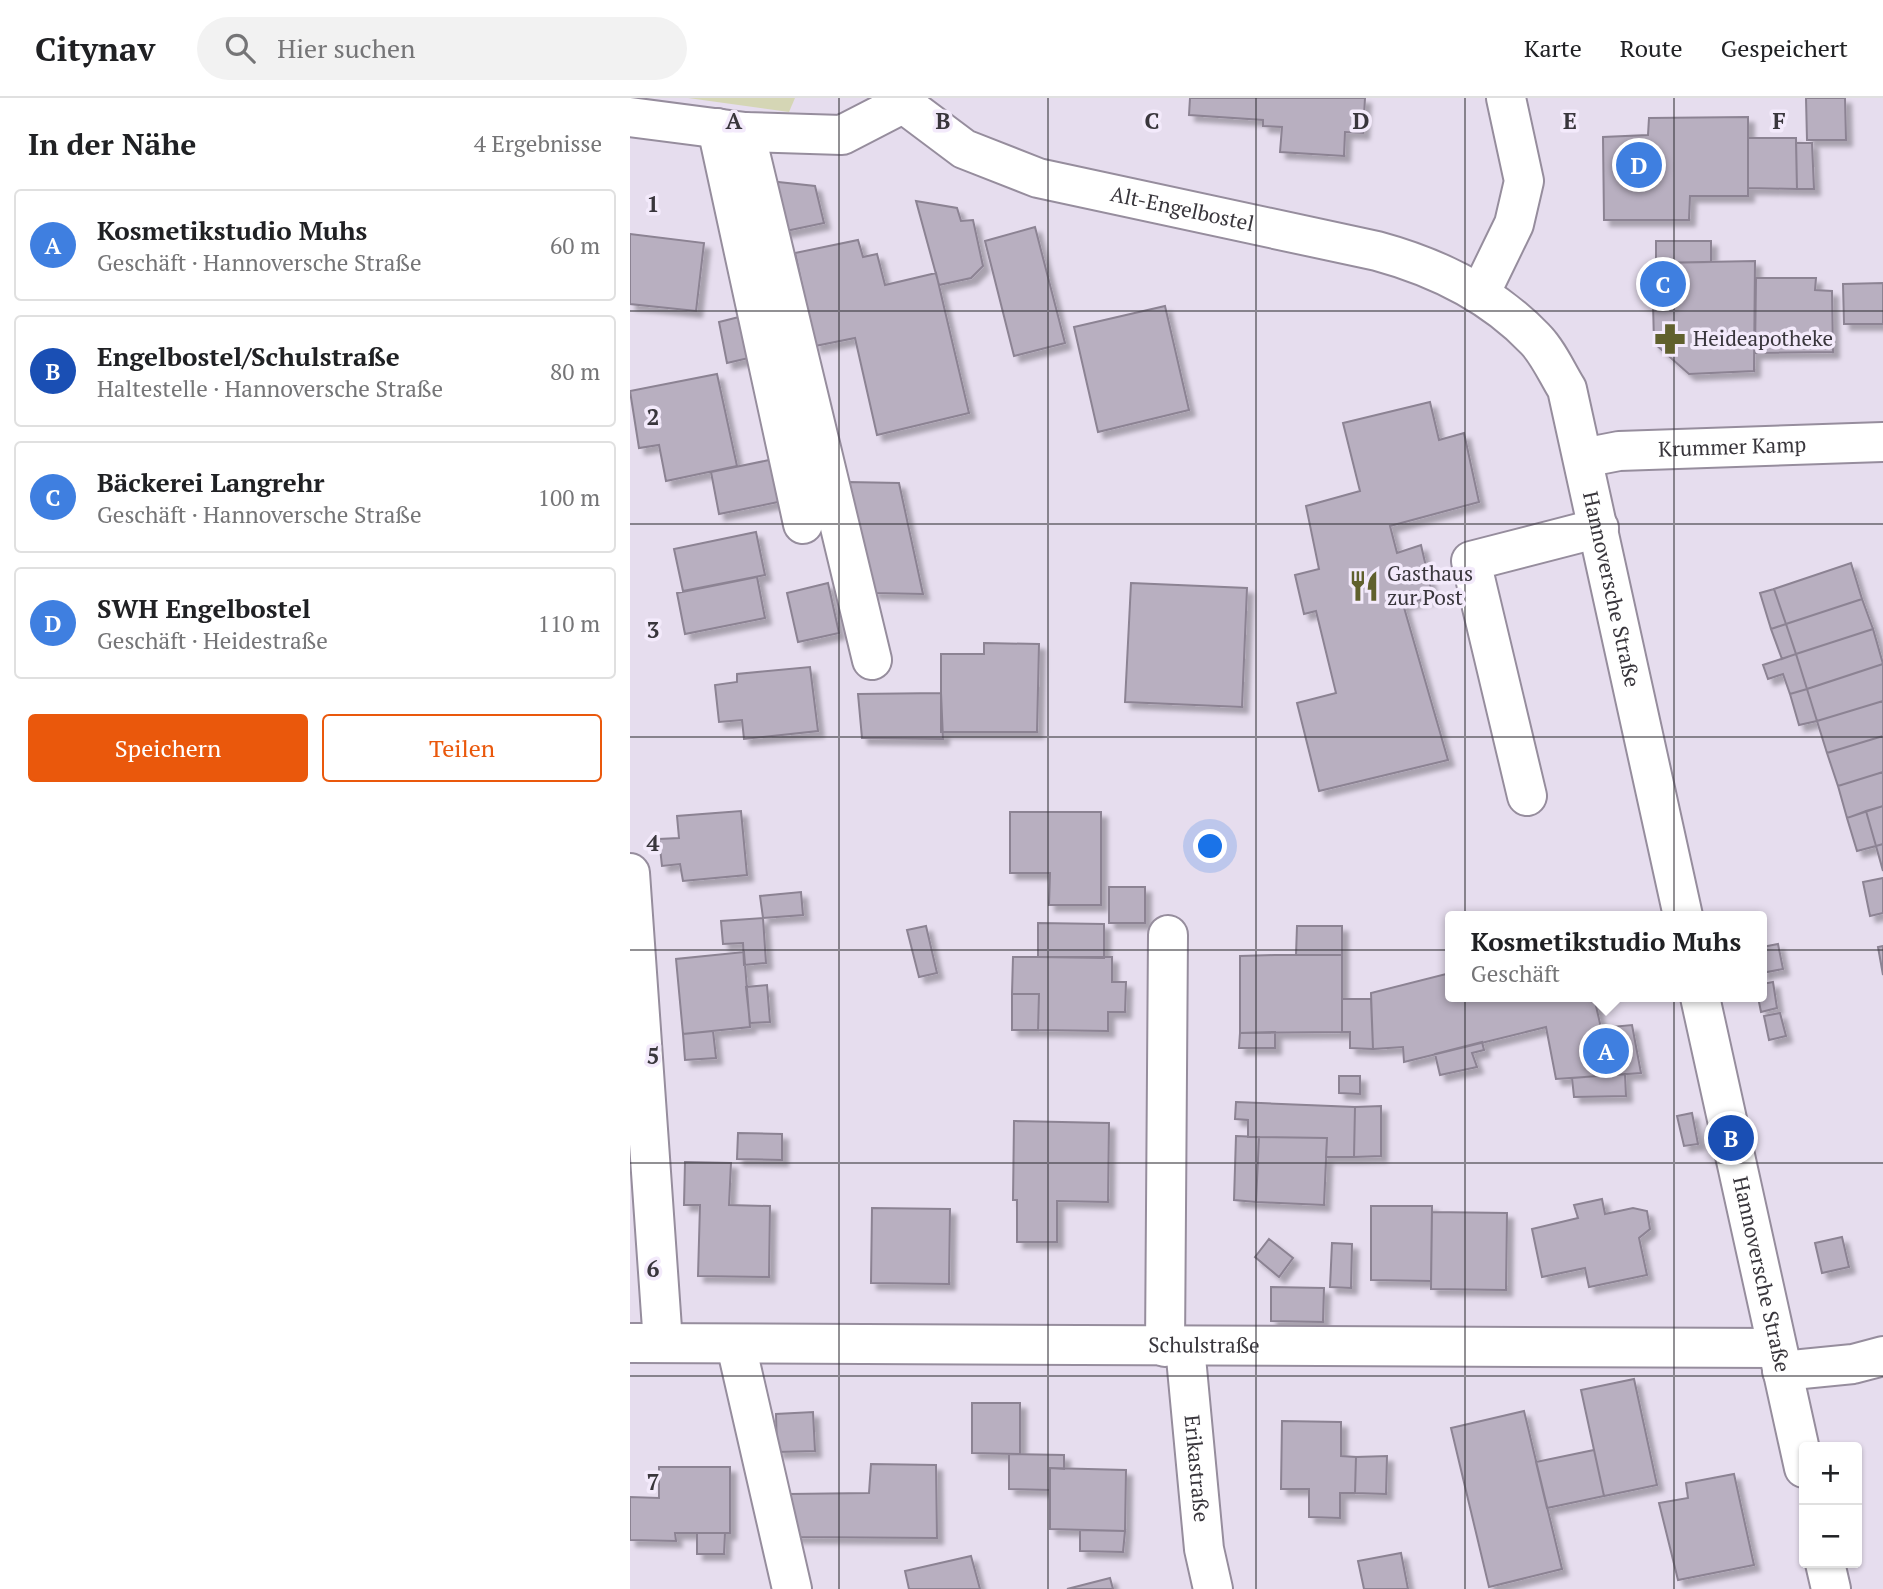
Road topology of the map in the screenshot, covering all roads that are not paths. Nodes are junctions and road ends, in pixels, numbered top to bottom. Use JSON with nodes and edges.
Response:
{"nodes":[{"id":1,"x":1506,"y":98,"type":"edge"},
{"id":2,"x":899,"y":101,"type":"edge"},
{"id":3,"x":630,"y":117,"type":"edge"},
{"id":4,"x":731,"y":130,"type":"junction"},
{"id":5,"x":1480,"y":294,"type":"junction"},
{"id":6,"x":1883,"y":442,"type":"edge"},
{"id":7,"x":1583,"y":458,"type":"junction"},
{"id":8,"x":803,"y":524,"type":"dead end"},
{"id":9,"x":1599,"y":528,"type":"junction"},
{"id":10,"x":872,"y":660,"type":"dead end"},
{"id":11,"x":1527,"y":796,"type":"dead end"},
{"id":12,"x":630,"y":873,"type":"edge"},
{"id":13,"x":1682,"y":911,"type":"edge"},
{"id":14,"x":1168,"y":935,"type":"dead end"},
{"id":15,"x":1701,"y":1002,"type":"edge"},
{"id":16,"x":646,"y":1343,"type":"edge"},
{"id":17,"x":736,"y":1345,"type":"junction"},
{"id":18,"x":1175,"y":1347,"type":"junction"},
{"id":19,"x":1883,"y":1356,"type":"edge"},
{"id":20,"x":1780,"y":1359,"type":"junction"},
{"id":21,"x":1799,"y":1445,"type":"edge"},
{"id":22,"x":1826,"y":1568,"type":"edge"},
{"id":23,"x":792,"y":1589,"type":"edge"},
{"id":24,"x":1213,"y":1589,"type":"edge"},
{"id":25,"x":1831,"y":1589,"type":"edge"}],
"edges":[{"from":1,"to":5,"type":"street"},
{"from":2,"to":4,"type":"street"},
{"from":2,"to":5,"type":"street","name":"Alt-Engelbostel"},
{"from":3,"to":4,"type":"street"},
{"from":4,"to":8,"type":"street"},
{"from":4,"to":10,"type":"street"},
{"from":5,"to":7,"type":"street","name":"Hannoversche Straße"},
{"from":6,"to":7,"type":"street","name":"Krummer Kamp"},
{"from":7,"to":9,"type":"street","name":"Hannoversche Straße"},
{"from":9,"to":11,"type":"street"},
{"from":9,"to":13,"type":"street","name":"Hannoversche Straße"},
{"from":12,"to":16,"type":"street"},
{"from":14,"to":18,"type":"street","name":"Erikastraße"},
{"from":15,"to":20,"type":"street","name":"Hannoversche Straße"},
{"from":16,"to":17,"type":"street","name":"Schulstraße"},
{"from":17,"to":18,"type":"street","name":"Schulstraße"},
{"from":17,"to":23,"type":"street"},
{"from":18,"to":20,"type":"street","name":"Schulstraße"},
{"from":18,"to":24,"type":"street","name":"Erikastraße"},
{"from":19,"to":20,"type":"street","name":"Schulstraße"},
{"from":20,"to":21,"type":"street","name":"Hannoversche Straße"},
{"from":22,"to":25,"type":"street"}]}
